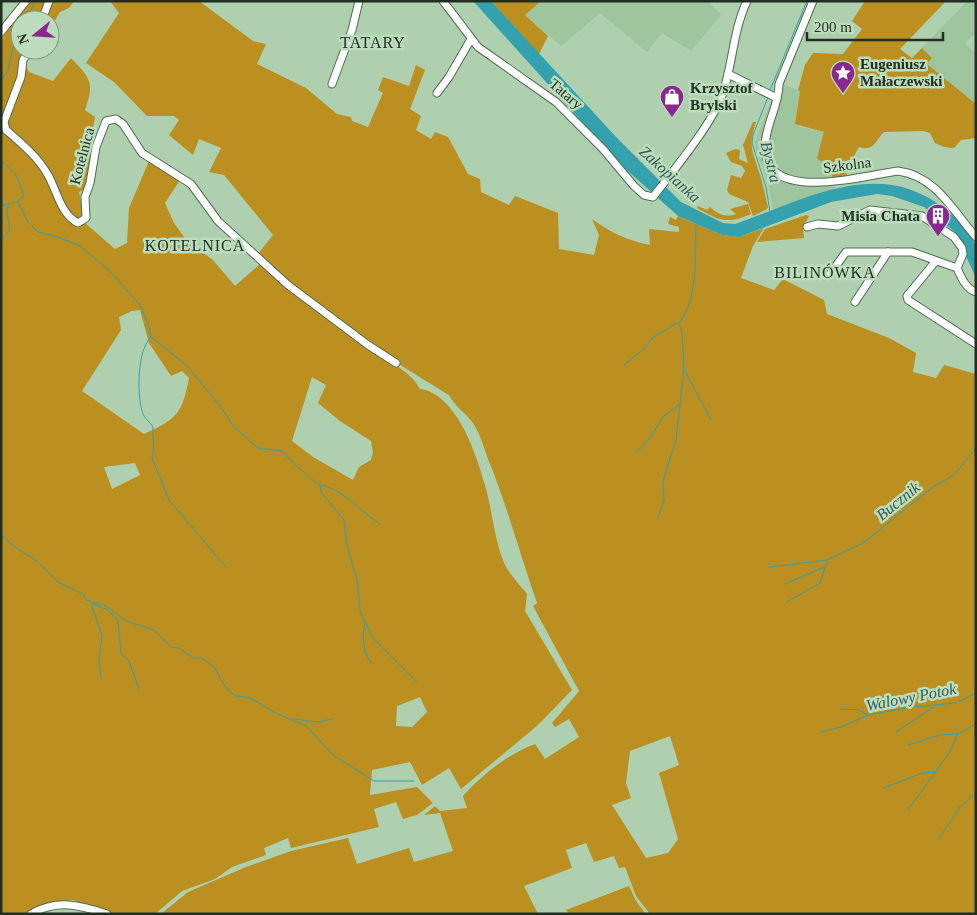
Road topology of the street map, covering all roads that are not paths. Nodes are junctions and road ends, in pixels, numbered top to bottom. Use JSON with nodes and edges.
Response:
{"nodes":[{"id":1,"x":26,"y":1,"type":"edge"},
{"id":2,"x":359,"y":1,"type":"edge"},
{"id":3,"x":443,"y":1,"type":"edge"},
{"id":4,"x":747,"y":1,"type":"edge"},
{"id":5,"x":813,"y":1,"type":"edge"},
{"id":6,"x":1,"y":32,"type":"edge"},
{"id":7,"x":471,"y":39,"type":"junction"},
{"id":8,"x":23,"y":60,"type":"edge"},
{"id":9,"x":728,"y":74,"type":"junction"},
{"id":10,"x":332,"y":84,"type":"dead end"},
{"id":11,"x":437,"y":93,"type":"dead end"},
{"id":12,"x":775,"y":97,"type":"junction"},
{"id":13,"x":807,"y":228,"type":"dead end"},
{"id":14,"x":976,"y":237,"type":"edge"},
{"id":15,"x":888,"y":252,"type":"junction"},
{"id":16,"x":935,"y":262,"type":"junction"},
{"id":17,"x":956,"y":268,"type":"junction"},
{"id":18,"x":830,"y":274,"type":"dead end"},
{"id":19,"x":976,"y":292,"type":"edge"},
{"id":20,"x":855,"y":302,"type":"dead end"},
{"id":21,"x":976,"y":344,"type":"edge"},
{"id":22,"x":396,"y":363,"type":"dead end"},
{"id":23,"x":31,"y":914,"type":"edge"},
{"id":24,"x":107,"y":914,"type":"edge"}],
"edges":[{"from":1,"to":6,"type":"street"},
{"from":2,"to":10,"type":"street"},
{"from":3,"to":7,"type":"street","name":"Tatary"},
{"from":4,"to":9,"type":"street","name":"Tatary"},
{"from":5,"to":12,"type":"street"},
{"from":7,"to":9,"type":"street","name":"Tatary"},
{"from":7,"to":11,"type":"street"},
{"from":8,"to":22,"type":"street","name":"Kotelnica"},
{"from":9,"to":12,"type":"street"},
{"from":12,"to":14,"type":"street","name":"Szkolna"},
{"from":13,"to":17,"type":"street"},
{"from":15,"to":16,"type":"street"},
{"from":15,"to":18,"type":"street"},
{"from":15,"to":20,"type":"street"},
{"from":16,"to":17,"type":"street"},
{"from":16,"to":21,"type":"street"},
{"from":17,"to":19,"type":"street"},
{"from":23,"to":24,"type":"street"}]}
